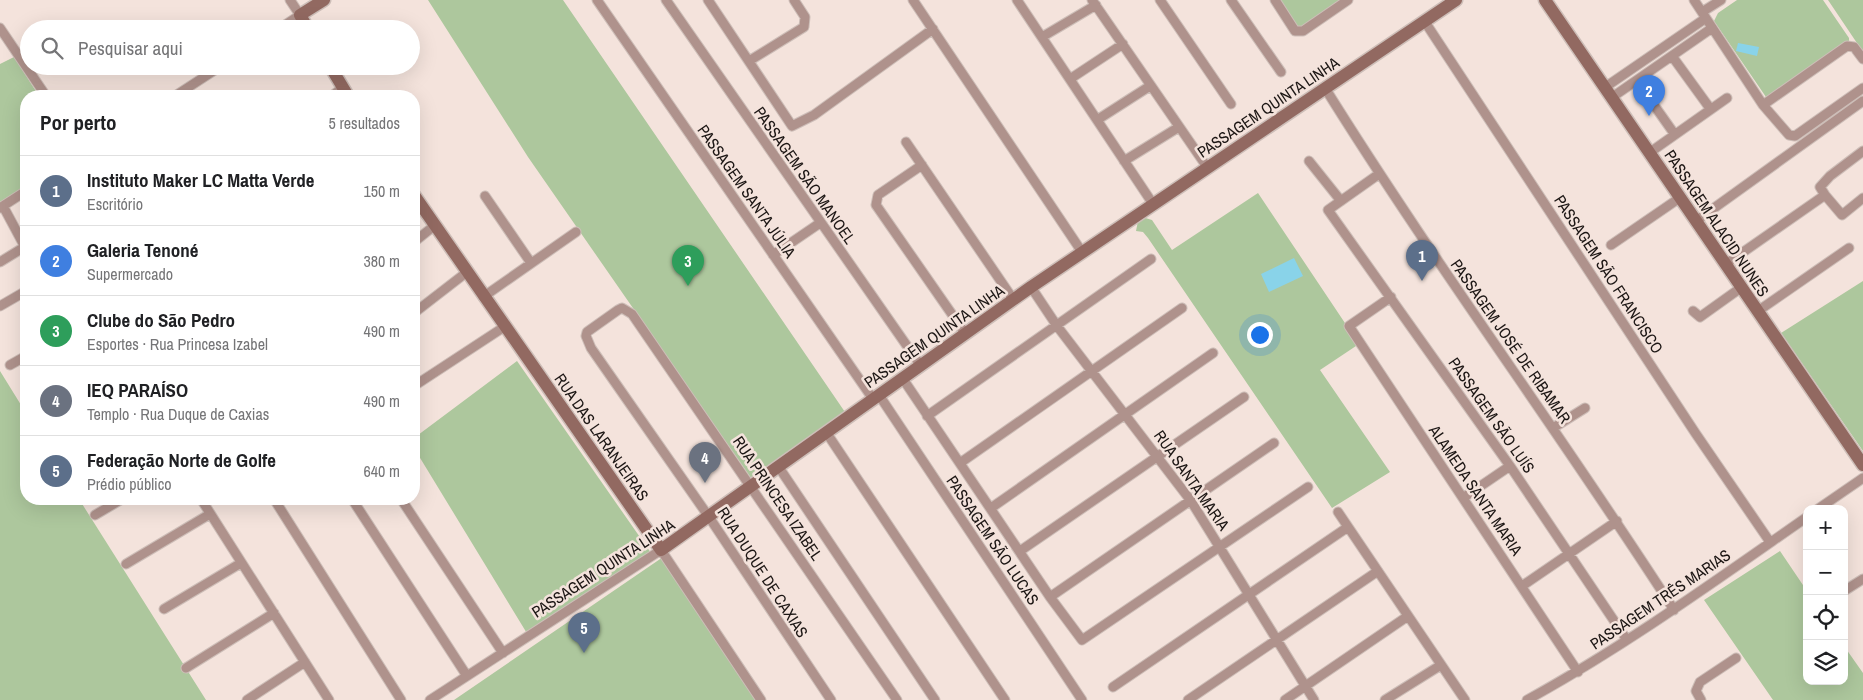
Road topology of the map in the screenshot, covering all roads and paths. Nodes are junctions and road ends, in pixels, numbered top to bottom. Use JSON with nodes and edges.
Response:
{"nodes":[{"id":1,"x":290,"y":0,"type":"edge"},
{"id":2,"x":324,"y":0,"type":"edge"},
{"id":3,"x":597,"y":0,"type":"edge"},
{"id":4,"x":666,"y":0,"type":"edge"},
{"id":5,"x":708,"y":0,"type":"edge"},
{"id":6,"x":794,"y":0,"type":"edge"},
{"id":7,"x":913,"y":0,"type":"edge"},
{"id":8,"x":1017,"y":0,"type":"edge"},
{"id":9,"x":1160,"y":0,"type":"edge"},
{"id":10,"x":1231,"y":0,"type":"edge"},
{"id":11,"x":1275,"y":0,"type":"edge"},
{"id":12,"x":1348,"y":0,"type":"edge"},
{"id":13,"x":1456,"y":0,"type":"edge"},
{"id":14,"x":1545,"y":0,"type":"edge"},
{"id":15,"x":1694,"y":0,"type":"edge"},
{"id":16,"x":1721,"y":0,"type":"edge"},
{"id":17,"x":1094,"y":2,"type":"edge"},
{"id":18,"x":300,"y":15,"type":"junction"},
{"id":19,"x":1704,"y":15,"type":"junction"},
{"id":20,"x":292,"y":20,"type":"edge"},
{"id":21,"x":303,"y":20,"type":"edge"},
{"id":22,"x":1425,"y":22,"type":"junction"},
{"id":23,"x":0,"y":28,"type":"edge"},
{"id":24,"x":1712,"y":28,"type":"junction"},
{"id":25,"x":933,"y":29,"type":"junction"},
{"id":26,"x":1042,"y":37,"type":"junction"},
{"id":27,"x":1123,"y":44,"type":"junction"},
{"id":28,"x":1672,"y":56,"type":"junction"},
{"id":29,"x":20,"y":58,"type":"edge"},
{"id":30,"x":1863,"y":59,"type":"edge"},
{"id":31,"x":749,"y":61,"type":"junction"},
{"id":32,"x":1281,"y":72,"type":"dead end"},
{"id":33,"x":32,"y":75,"type":"edge"},
{"id":34,"x":207,"y":75,"type":"edge"},
{"id":35,"x":335,"y":75,"type":"edge"},
{"id":36,"x":1070,"y":79,"type":"junction"},
{"id":37,"x":1637,"y":81,"type":"junction"},
{"id":38,"x":1150,"y":86,"type":"junction"},
{"id":39,"x":1325,"y":88,"type":"junction"},
{"id":40,"x":1863,"y":88,"type":"edge"},
{"id":41,"x":42,"y":90,"type":"edge"},
{"id":42,"x":183,"y":90,"type":"edge"},
{"id":43,"x":344,"y":90,"type":"edge"},
{"id":44,"x":1608,"y":93,"type":"junction"},
{"id":45,"x":1727,"y":98,"type":"dead end"},
{"id":46,"x":1863,"y":101,"type":"edge"},
{"id":47,"x":1231,"y":104,"type":"dead end"},
{"id":48,"x":1764,"y":105,"type":"junction"},
{"id":49,"x":1709,"y":107,"type":"dead end"},
{"id":50,"x":1097,"y":120,"type":"junction"},
{"id":51,"x":1179,"y":127,"type":"junction"},
{"id":52,"x":1673,"y":132,"type":"dead end"},
{"id":53,"x":906,"y":142,"type":"dead end"},
{"id":54,"x":1863,"y":151,"type":"edge"},
{"id":55,"x":1649,"y":153,"type":"junction"},
{"id":56,"x":1124,"y":160,"type":"junction"},
{"id":57,"x":1308,"y":161,"type":"dead end"},
{"id":58,"x":922,"y":165,"type":"junction"},
{"id":59,"x":1207,"y":167,"type":"junction"},
{"id":60,"x":1379,"y":174,"type":"junction"},
{"id":61,"x":20,"y":195,"type":"edge"},
{"id":62,"x":1825,"y":195,"type":"junction"},
{"id":63,"x":485,"y":196,"type":"dead end"},
{"id":64,"x":1681,"y":197,"type":"junction"},
{"id":65,"x":1863,"y":198,"type":"edge"},
{"id":66,"x":1341,"y":201,"type":"junction"},
{"id":67,"x":420,"y":204,"type":"edge"},
{"id":68,"x":1154,"y":204,"type":"junction"},
{"id":69,"x":1,"y":207,"type":"edge"},
{"id":70,"x":1696,"y":221,"type":"junction"},
{"id":71,"x":820,"y":223,"type":"junction"},
{"id":72,"x":434,"y":226,"type":"junction"},
{"id":73,"x":576,"y":232,"type":"dead end"},
{"id":74,"x":20,"y":237,"type":"edge"},
{"id":75,"x":420,"y":237,"type":"edge"},
{"id":76,"x":1611,"y":245,"type":"dead end"},
{"id":77,"x":1849,"y":248,"type":"dead end"},
{"id":78,"x":20,"y":250,"type":"edge"},
{"id":79,"x":1082,"y":252,"type":"junction"},
{"id":80,"x":773,"y":255,"type":"junction"},
{"id":81,"x":1151,"y":258,"type":"dead end"},
{"id":82,"x":0,"y":262,"type":"edge"},
{"id":83,"x":531,"y":264,"type":"junction"},
{"id":84,"x":1726,"y":264,"type":"junction"},
{"id":85,"x":467,"y":272,"type":"junction"},
{"id":86,"x":1031,"y":287,"type":"junction"},
{"id":87,"x":1742,"y":287,"type":"junction"},
{"id":88,"x":20,"y":294,"type":"edge"},
{"id":89,"x":483,"y":297,"type":"junction"},
{"id":90,"x":1391,"y":297,"type":"junction"},
{"id":91,"x":1014,"y":299,"type":"junction"},
{"id":92,"x":0,"y":306,"type":"edge"},
{"id":93,"x":1182,"y":308,"type":"dead end"},
{"id":94,"x":420,"y":309,"type":"edge"},
{"id":95,"x":1693,"y":311,"type":"dead end"},
{"id":96,"x":1758,"y":311,"type":"junction"},
{"id":97,"x":632,"y":314,"type":"joint"},
{"id":98,"x":1057,"y":326,"type":"junction"},
{"id":99,"x":504,"y":328,"type":"junction"},
{"id":100,"x":965,"y":333,"type":"junction"},
{"id":101,"x":1213,"y":353,"type":"dead end"},
{"id":102,"x":20,"y":359,"type":"edge"},
{"id":103,"x":10,"y":365,"type":"dead end"},
{"id":104,"x":921,"y":366,"type":"junction"},
{"id":105,"x":1092,"y":371,"type":"junction"},
{"id":106,"x":903,"y":379,"type":"junction"},
{"id":107,"x":420,"y":382,"type":"edge"},
{"id":108,"x":876,"y":397,"type":"junction"},
{"id":109,"x":1244,"y":397,"type":"dead end"},
{"id":110,"x":1585,"y":408,"type":"dead end"},
{"id":111,"x":1125,"y":414,"type":"junction"},
{"id":112,"x":927,"y":416,"type":"junction"},
{"id":113,"x":1553,"y":428,"type":"junction"},
{"id":114,"x":826,"y":432,"type":"junction"},
{"id":115,"x":1274,"y":443,"type":"dead end"},
{"id":116,"x":1159,"y":457,"type":"junction"},
{"id":117,"x":960,"y":463,"type":"junction"},
{"id":118,"x":1863,"y":465,"type":"edge"},
{"id":119,"x":778,"y":466,"type":"junction"},
{"id":120,"x":1510,"y":466,"type":"junction"},
{"id":121,"x":1863,"y":478,"type":"edge"},
{"id":122,"x":752,"y":485,"type":"junction"},
{"id":123,"x":1308,"y":487,"type":"dead end"},
{"id":124,"x":1463,"y":498,"type":"junction"},
{"id":125,"x":1191,"y":501,"type":"junction"},
{"id":126,"x":112,"y":505,"type":"edge"},
{"id":127,"x":205,"y":505,"type":"edge"},
{"id":128,"x":278,"y":505,"type":"edge"},
{"id":129,"x":356,"y":505,"type":"edge"},
{"id":130,"x":405,"y":505,"type":"edge"},
{"id":131,"x":1824,"y":505,"type":"edge"},
{"id":132,"x":990,"y":508,"type":"junction"},
{"id":133,"x":1338,"y":512,"type":"dead end"},
{"id":134,"x":210,"y":514,"type":"junction"},
{"id":135,"x":95,"y":515,"type":"dead end"},
{"id":136,"x":709,"y":517,"type":"junction"},
{"id":137,"x":1803,"y":520,"type":"edge"},
{"id":138,"x":1617,"y":521,"type":"junction"},
{"id":139,"x":1348,"y":527,"type":"junction"},
{"id":140,"x":1770,"y":542,"type":"junction"},
{"id":141,"x":1220,"y":547,"type":"junction"},
{"id":142,"x":661,"y":550,"type":"junction"},
{"id":143,"x":1020,"y":552,"type":"junction"},
{"id":144,"x":1568,"y":554,"type":"junction"},
{"id":145,"x":241,"y":563,"type":"junction"},
{"id":146,"x":126,"y":564,"type":"dead end"},
{"id":147,"x":1378,"y":571,"type":"junction"},
{"id":148,"x":1863,"y":579,"type":"edge"},
{"id":149,"x":1522,"y":586,"type":"junction"},
{"id":150,"x":1848,"y":588,"type":"edge"},
{"id":151,"x":1249,"y":593,"type":"junction"},
{"id":152,"x":1050,"y":597,"type":"junction"},
{"id":153,"x":164,"y":609,"type":"dead end"},
{"id":154,"x":1674,"y":610,"type":"junction"},
{"id":155,"x":274,"y":613,"type":"junction"},
{"id":156,"x":1408,"y":616,"type":"junction"},
{"id":157,"x":1276,"y":639,"type":"junction"},
{"id":158,"x":1627,"y":640,"type":"junction"},
{"id":159,"x":504,"y":653,"type":"junction"},
{"id":160,"x":1736,"y":658,"type":"dead end"},
{"id":161,"x":305,"y":662,"type":"junction"},
{"id":162,"x":1441,"y":665,"type":"junction"},
{"id":163,"x":186,"y":668,"type":"dead end"},
{"id":164,"x":1578,"y":672,"type":"junction"},
{"id":165,"x":467,"y":676,"type":"junction"},
{"id":166,"x":1305,"y":686,"type":"junction"},
{"id":167,"x":1113,"y":688,"type":"dead end"},
{"id":168,"x":247,"y":700,"type":"edge"},
{"id":169,"x":329,"y":700,"type":"edge"},
{"id":170,"x":401,"y":700,"type":"edge"},
{"id":171,"x":430,"y":700,"type":"edge"},
{"id":172,"x":761,"y":700,"type":"edge"},
{"id":173,"x":830,"y":700,"type":"edge"},
{"id":174,"x":897,"y":700,"type":"edge"},
{"id":175,"x":935,"y":700,"type":"edge"},
{"id":176,"x":1005,"y":700,"type":"edge"},
{"id":177,"x":1082,"y":700,"type":"edge"},
{"id":178,"x":1188,"y":700,"type":"edge"},
{"id":179,"x":1285,"y":700,"type":"edge"},
{"id":180,"x":1314,"y":700,"type":"edge"},
{"id":181,"x":1385,"y":700,"type":"edge"},
{"id":182,"x":1465,"y":700,"type":"edge"},
{"id":183,"x":1527,"y":700,"type":"edge"},
{"id":184,"x":1700,"y":700,"type":"edge"}],
"edges":[{"from":1,"to":18,"type":"street"},
{"from":2,"to":18,"type":"street"},
{"from":3,"to":80,"type":"street","name":"PASSAGEM SANTA JÚLIA"},
{"from":4,"to":71,"type":"street","name":"PASSAGEM SÃO MANOEL"},
{"from":5,"to":31,"type":"street"},
{"from":6,"to":31,"type":"street"},
{"from":7,"to":25,"type":"street"},
{"from":8,"to":26,"type":"street"},
{"from":9,"to":47,"type":"street"},
{"from":10,"to":32,"type":"street"},
{"from":11,"to":12,"type":"street"},
{"from":13,"to":22,"type":"street","name":"PASSAGEM QUINTA LINHA"},
{"from":14,"to":44,"type":"street","name":"PASSAGEM ALACID NUNES"},
{"from":15,"to":19,"type":"street"},
{"from":16,"to":19,"type":"street"},
{"from":17,"to":26,"type":"street"},
{"from":17,"to":27,"type":"street"},
{"from":18,"to":20,"type":"street"},
{"from":18,"to":21,"type":"street"},
{"from":19,"to":24,"type":"street"},
{"from":19,"to":44,"type":"street"},
{"from":22,"to":39,"type":"street","name":"PASSAGEM QUINTA LINHA"},
{"from":22,"to":140,"type":"street","name":"PASSAGEM SÃO FRANCISCO"},
{"from":23,"to":29,"type":"street"},
{"from":24,"to":28,"type":"street"},
{"from":24,"to":48,"type":"street"},
{"from":25,"to":31,"type":"street"},
{"from":25,"to":79,"type":"street"},
{"from":26,"to":36,"type":"street"},
{"from":27,"to":36,"type":"street"},
{"from":27,"to":38,"type":"street"},
{"from":28,"to":37,"type":"street"},
{"from":28,"to":49,"type":"street"},
{"from":30,"to":48,"type":"street"},
{"from":33,"to":41,"type":"street"},
{"from":34,"to":42,"type":"street"},
{"from":35,"to":43,"type":"street"},
{"from":36,"to":50,"type":"street"},
{"from":37,"to":44,"type":"street"},
{"from":37,"to":52,"type":"street"},
{"from":38,"to":50,"type":"street"},
{"from":38,"to":51,"type":"street"},
{"from":39,"to":59,"type":"street","name":"PASSAGEM QUINTA LINHA"},
{"from":39,"to":60,"type":"street","name":"PASSAGEM JOSÉ DE RIBAMAR"},
{"from":40,"to":48,"type":"street"},
{"from":44,"to":55,"type":"street","name":"PASSAGEM ALACID NUNES"},
{"from":45,"to":55,"type":"street"},
{"from":46,"to":70,"type":"street"},
{"from":50,"to":56,"type":"street"},
{"from":51,"to":56,"type":"street"},
{"from":51,"to":59,"type":"street"},
{"from":53,"to":58,"type":"street"},
{"from":54,"to":62,"type":"street"},
{"from":55,"to":64,"type":"street","name":"PASSAGEM ALACID NUNES"},
{"from":56,"to":68,"type":"street"},
{"from":57,"to":66,"type":"street"},
{"from":58,"to":91,"type":"street"},
{"from":58,"to":100,"type":"street"},
{"from":59,"to":68,"type":"street","name":"PASSAGEM QUINTA LINHA"},
{"from":60,"to":66,"type":"street"},
{"from":60,"to":113,"type":"street","name":"PASSAGEM JOSÉ DE RIBAMAR"},
{"from":61,"to":69,"type":"street"},
{"from":62,"to":65,"type":"street"},
{"from":62,"to":84,"type":"street"},
{"from":63,"to":83,"type":"street"},
{"from":64,"to":70,"type":"street","name":"PASSAGEM ALACID NUNES"},
{"from":64,"to":76,"type":"street"},
{"from":66,"to":90,"type":"street","name":"PASSAGEM SÃO LUÍS"},
{"from":67,"to":72,"type":"street","name":"RUA DAS LARANJEIRAS"},
{"from":68,"to":79,"type":"street","name":"PASSAGEM QUINTA LINHA"},
{"from":69,"to":74,"type":"street"},
{"from":70,"to":84,"type":"street","name":"PASSAGEM ALACID NUNES"},
{"from":71,"to":80,"type":"street"},
{"from":71,"to":104,"type":"street","name":"PASSAGEM SÃO MANOEL"},
{"from":72,"to":75,"type":"street"},
{"from":72,"to":85,"type":"street","name":"RUA DAS LARANJEIRAS"},
{"from":73,"to":83,"type":"street"},
{"from":77,"to":96,"type":"street"},
{"from":78,"to":82,"type":"street"},
{"from":79,"to":86,"type":"street","name":"PASSAGEM QUINTA LINHA"},
{"from":80,"to":108,"type":"street","name":"PASSAGEM SANTA JÚLIA"},
{"from":81,"to":98,"type":"street"},
{"from":83,"to":89,"type":"street"},
{"from":84,"to":87,"type":"street","name":"PASSAGEM ALACID NUNES"},
{"from":85,"to":89,"type":"street","name":"RUA DAS LARANJEIRAS"},
{"from":85,"to":94,"type":"street"},
{"from":86,"to":91,"type":"street","name":"PASSAGEM QUINTA LINHA"},
{"from":86,"to":98,"type":"street","name":"RUA SANTA MARIA"},
{"from":87,"to":95,"type":"street"},
{"from":87,"to":96,"type":"street","name":"PASSAGEM ALACID NUNES"},
{"from":88,"to":92,"type":"street"},
{"from":89,"to":99,"type":"street","name":"RUA DAS LARANJEIRAS"},
{"from":90,"to":120,"type":"street","name":"PASSAGEM SÃO LUÍS"},
{"from":90,"to":124,"type":"street","name":"ALAMEDA SANTA MARIA"},
{"from":91,"to":100,"type":"street","name":"PASSAGEM QUINTA LINHA"},
{"from":93,"to":105,"type":"street"},
{"from":96,"to":118,"type":"street","name":"PASSAGEM ALACID NUNES"},
{"from":97,"to":122,"type":"street","name":"RUA PRINCESA IZABEL"},
{"from":97,"to":136,"type":"street","name":"RUA DUQUE DE CAXIAS"},
{"from":98,"to":105,"type":"street","name":"RUA SANTA MARIA"},
{"from":98,"to":112,"type":"street"},
{"from":99,"to":107,"type":"street"},
{"from":99,"to":142,"type":"street","name":"RUA DAS LARANJEIRAS"},
{"from":100,"to":104,"type":"street","name":"PASSAGEM QUINTA LINHA"},
{"from":101,"to":111,"type":"street"},
{"from":102,"to":103,"type":"street"},
{"from":104,"to":106,"type":"street","name":"PASSAGEM QUINTA LINHA"},
{"from":105,"to":111,"type":"street","name":"RUA SANTA MARIA"},
{"from":105,"to":117,"type":"street"},
{"from":106,"to":108,"type":"street","name":"PASSAGEM QUINTA LINHA"},
{"from":106,"to":112,"type":"street"},
{"from":108,"to":114,"type":"street","name":"PASSAGEM QUINTA LINHA"},
{"from":108,"to":177,"type":"street","name":"PASSAGEM SÃO LUCAS"},
{"from":109,"to":116,"type":"street"},
{"from":110,"to":113,"type":"street"},
{"from":111,"to":116,"type":"street","name":"RUA SANTA MARIA"},
{"from":111,"to":132,"type":"street"},
{"from":112,"to":117,"type":"street"},
{"from":113,"to":138,"type":"street","name":"PASSAGEM JOSÉ DE RIBAMAR"},
{"from":114,"to":119,"type":"street","name":"PASSAGEM QUINTA LINHA"},
{"from":114,"to":176,"type":"street"},
{"from":115,"to":125,"type":"street"},
{"from":116,"to":125,"type":"street","name":"RUA SANTA MARIA"},
{"from":116,"to":143,"type":"street"},
{"from":117,"to":132,"type":"street"},
{"from":119,"to":122,"type":"street","name":"PASSAGEM QUINTA LINHA"},
{"from":119,"to":175,"type":"street"},
{"from":120,"to":124,"type":"street"},
{"from":120,"to":144,"type":"street","name":"PASSAGEM SÃO LUÍS"},
{"from":121,"to":131,"type":"street"},
{"from":122,"to":136,"type":"street","name":"PASSAGEM QUINTA LINHA"},
{"from":122,"to":174,"type":"street","name":"RUA PRINCESA IZABEL"},
{"from":123,"to":141,"type":"street"},
{"from":124,"to":149,"type":"street","name":"ALAMEDA SANTA MARIA"},
{"from":125,"to":141,"type":"street","name":"RUA SANTA MARIA"},
{"from":125,"to":152,"type":"street"},
{"from":126,"to":135,"type":"street"},
{"from":127,"to":134,"type":"street"},
{"from":128,"to":170,"type":"street"},
{"from":129,"to":165,"type":"street"},
{"from":130,"to":159,"type":"street"},
{"from":132,"to":143,"type":"street"},
{"from":133,"to":139,"type":"street"},
{"from":134,"to":145,"type":"street"},
{"from":134,"to":146,"type":"street"},
{"from":136,"to":142,"type":"street","name":"PASSAGEM QUINTA LINHA"},
{"from":136,"to":173,"type":"street","name":"RUA DUQUE DE CAXIAS"},
{"from":137,"to":140,"type":"street","name":"PASSAGEM TRÊS MARIAS"},
{"from":138,"to":144,"type":"street"},
{"from":138,"to":154,"type":"street","name":"PASSAGEM JOSÉ DE RIBAMAR"},
{"from":139,"to":147,"type":"street"},
{"from":139,"to":151,"type":"street"},
{"from":140,"to":154,"type":"street","name":"PASSAGEM TRÊS MARIAS"},
{"from":141,"to":151,"type":"street","name":"RUA SANTA MARIA"},
{"from":141,"to":152,"type":"street"},
{"from":142,"to":159,"type":"street","name":"PASSAGEM QUINTA LINHA"},
{"from":142,"to":172,"type":"street","name":"RUA DAS LARANJEIRAS"},
{"from":143,"to":152,"type":"street"},
{"from":144,"to":149,"type":"street"},
{"from":144,"to":158,"type":"street","name":"PASSAGEM SÃO LUÍS"},
{"from":145,"to":153,"type":"street"},
{"from":145,"to":155,"type":"street"},
{"from":147,"to":156,"type":"street"},
{"from":147,"to":157,"type":"street"},
{"from":148,"to":150,"type":"street"},
{"from":149,"to":164,"type":"street","name":"ALAMEDA SANTA MARIA"},
{"from":151,"to":157,"type":"street","name":"RUA SANTA MARIA"},
{"from":151,"to":167,"type":"street"},
{"from":154,"to":158,"type":"street","name":"PASSAGEM TRÊS MARIAS"},
{"from":155,"to":161,"type":"street"},
{"from":155,"to":163,"type":"street"},
{"from":156,"to":162,"type":"street"},
{"from":156,"to":166,"type":"street"},
{"from":157,"to":166,"type":"street","name":"RUA SANTA MARIA"},
{"from":157,"to":178,"type":"street"},
{"from":158,"to":164,"type":"street","name":"PASSAGEM TRÊS MARIAS"},
{"from":159,"to":165,"type":"street","name":"PASSAGEM QUINTA LINHA"},
{"from":160,"to":184,"type":"street"},
{"from":161,"to":168,"type":"street"},
{"from":161,"to":169,"type":"street"},
{"from":162,"to":181,"type":"street"},
{"from":162,"to":182,"type":"street"},
{"from":164,"to":183,"type":"street","name":"PASSAGEM TRÊS MARIAS"},
{"from":165,"to":171,"type":"street","name":"PASSAGEM QUINTA LINHA"},
{"from":166,"to":179,"type":"street"},
{"from":166,"to":180,"type":"street","name":"RUA SANTA MARIA"}]}
